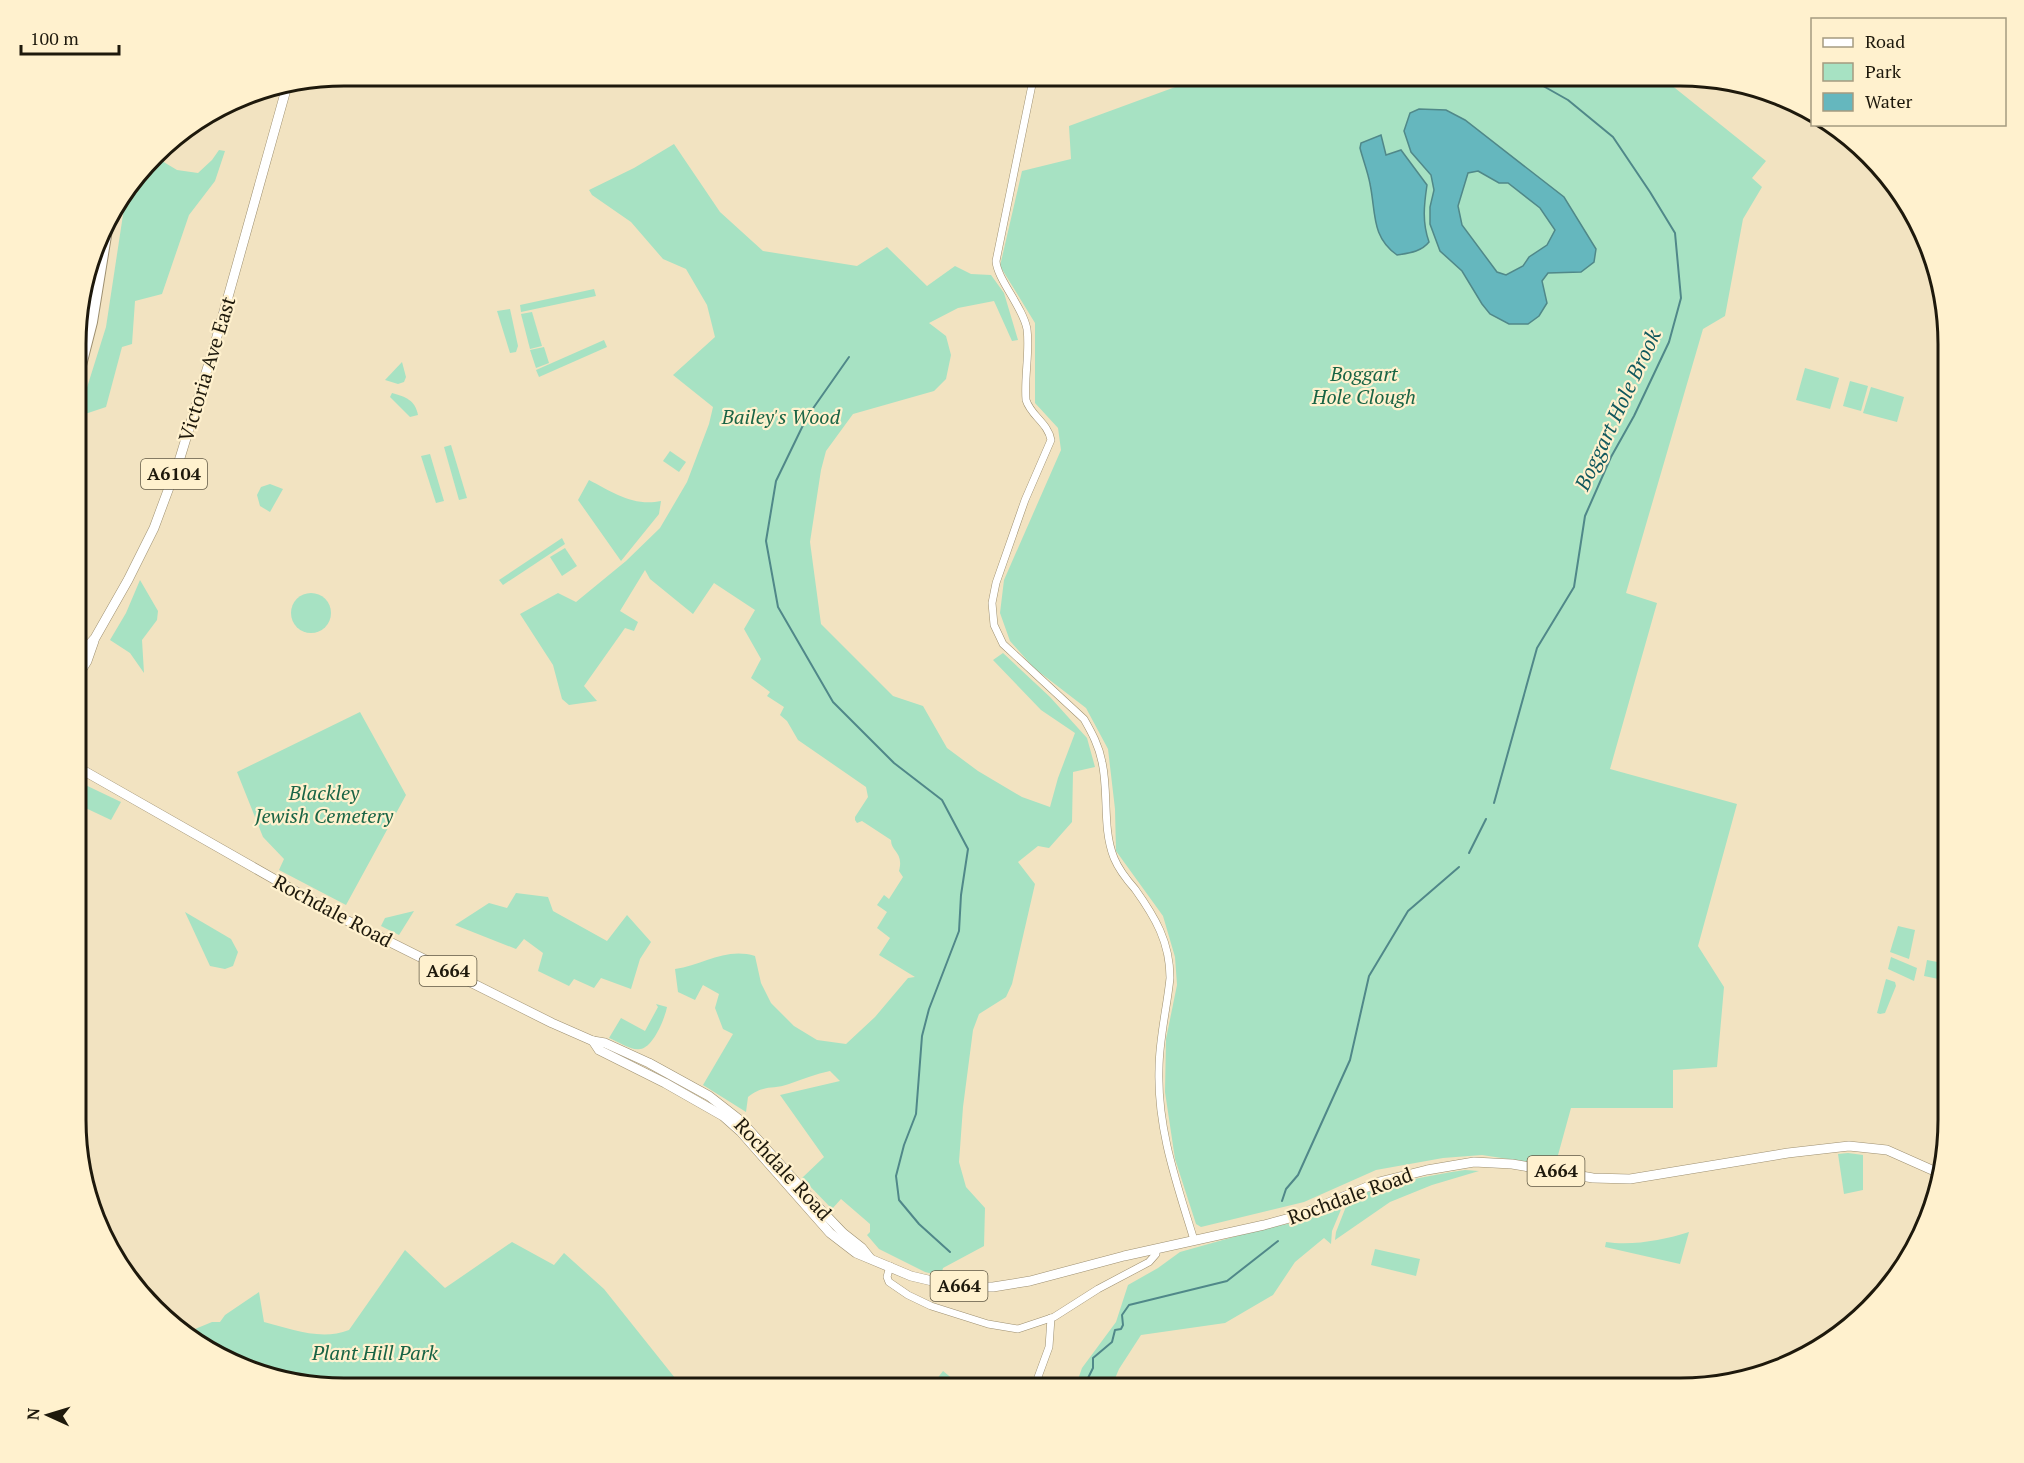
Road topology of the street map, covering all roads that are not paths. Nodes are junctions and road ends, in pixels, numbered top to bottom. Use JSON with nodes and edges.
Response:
{"nodes":[{"id":1,"x":1032,"y":86,"type":"edge"},
{"id":2,"x":285,"y":92,"type":"edge"},
{"id":3,"x":104,"y":248,"type":"edge"},
{"id":4,"x":86,"y":346,"type":"edge"},
{"id":5,"x":94,"y":638,"type":"junction"},
{"id":6,"x":86,"y":647,"type":"edge"},
{"id":7,"x":86,"y":663,"type":"edge"},
{"id":8,"x":86,"y":772,"type":"edge"},
{"id":9,"x":1934,"y":1171,"type":"edge"},
{"id":10,"x":1194,"y":1240,"type":"junction"},
{"id":11,"x":1156,"y":1249,"type":"junction"},
{"id":12,"x":890,"y":1266,"type":"junction"},
{"id":13,"x":1051,"y":1318,"type":"junction"},
{"id":14,"x":1037,"y":1378,"type":"edge"}],
"edges":[{"from":1,"to":10,"type":"street"},
{"from":2,"to":5,"type":"main road","name":"Victoria Ave East","number":"A6104"},
{"from":3,"to":4,"type":"highway"},
{"from":5,"to":6,"type":"main road","number":"A6104"},
{"from":5,"to":7,"type":"main road","number":"A6104"},
{"from":8,"to":12,"type":"main road","name":"Rochdale Road","number":"A664"},
{"from":9,"to":10,"type":"main road","name":"Rochdale Road","number":"A664"},
{"from":10,"to":11,"type":"main road","name":"Rochdale Road","number":"A664"},
{"from":11,"to":12,"type":"main road","name":"Rochdale Road","number":"A664"},
{"from":11,"to":13,"type":"street"},
{"from":12,"to":13,"type":"street"},
{"from":13,"to":14,"type":"street"}]}
